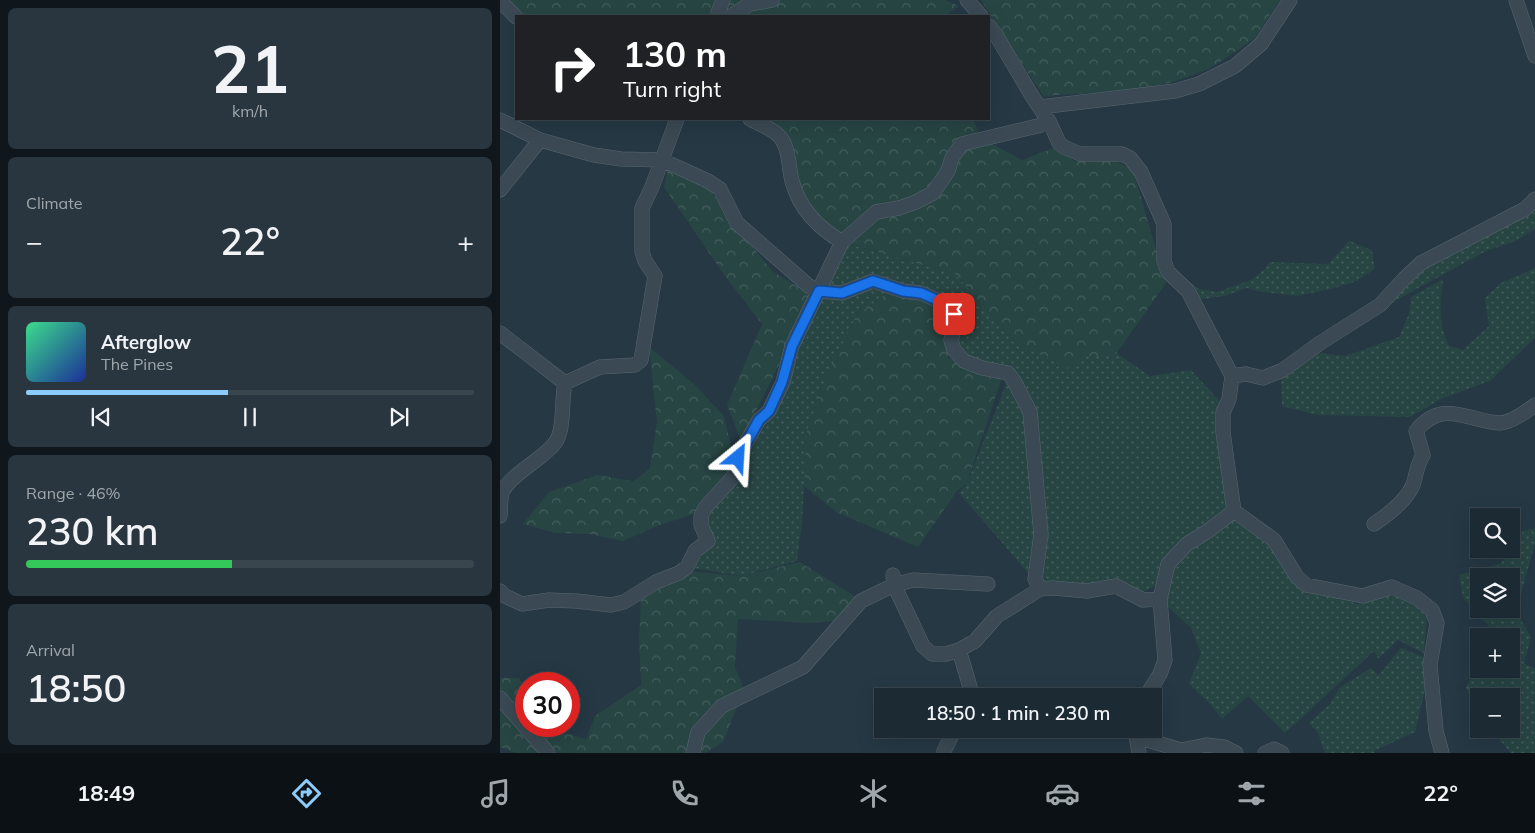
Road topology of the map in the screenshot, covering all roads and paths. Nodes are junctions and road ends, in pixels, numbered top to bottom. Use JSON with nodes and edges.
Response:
{"nodes":[{"id":1,"x":723,"y":0,"type":"edge"},
{"id":2,"x":772,"y":0,"type":"edge"},
{"id":3,"x":967,"y":0,"type":"edge"},
{"id":4,"x":1290,"y":0,"type":"edge"},
{"id":5,"x":1516,"y":0,"type":"edge"},
{"id":6,"x":500,"y":1,"type":"edge"},
{"id":7,"x":719,"y":15,"type":"edge"},
{"id":8,"x":733,"y":15,"type":"edge"},
{"id":9,"x":980,"y":15,"type":"edge"},
{"id":10,"x":515,"y":16,"type":"edge"},
{"id":11,"x":990,"y":27,"type":"edge"},
{"id":12,"x":1535,"y":56,"type":"edge"},
{"id":13,"x":1040,"y":107,"type":"junction"},
{"id":14,"x":500,"y":120,"type":"edge"},
{"id":15,"x":677,"y":120,"type":"edge"},
{"id":16,"x":752,"y":120,"type":"edge"},
{"id":17,"x":1050,"y":123,"type":"junction"},
{"id":18,"x":540,"y":140,"type":"junction"},
{"id":19,"x":662,"y":160,"type":"junction"},
{"id":20,"x":500,"y":190,"type":"edge"},
{"id":21,"x":1535,"y":199,"type":"edge"},
{"id":22,"x":842,"y":242,"type":"junction"},
{"id":23,"x":819,"y":291,"type":"junction"},
{"id":24,"x":500,"y":333,"type":"edge"},
{"id":25,"x":1232,"y":376,"type":"junction"},
{"id":26,"x":565,"y":384,"type":"junction"},
{"id":27,"x":1535,"y":405,"type":"edge"},
{"id":28,"x":1234,"y":511,"type":"junction"},
{"id":29,"x":500,"y":516,"type":"edge"},
{"id":30,"x":1374,"y":524,"type":"dead end"},
{"id":31,"x":894,"y":580,"type":"junction"},
{"id":32,"x":988,"y":584,"type":"dead end"},
{"id":33,"x":1040,"y":589,"type":"junction"},
{"id":34,"x":500,"y":592,"type":"edge"},
{"id":35,"x":1160,"y":599,"type":"junction"},
{"id":36,"x":959,"y":650,"type":"junction"},
{"id":37,"x":970,"y":688,"type":"edge"},
{"id":38,"x":1151,"y":688,"type":"edge"},
{"id":39,"x":500,"y":698,"type":"edge"},
{"id":40,"x":950,"y":738,"type":"edge"},
{"id":41,"x":1137,"y":738,"type":"edge"},
{"id":42,"x":1149,"y":738,"type":"edge"},
{"id":43,"x":944,"y":751,"type":"dead end"},
{"id":44,"x":548,"y":753,"type":"edge"},
{"id":45,"x":694,"y":753,"type":"edge"},
{"id":46,"x":1139,"y":753,"type":"edge"},
{"id":47,"x":1236,"y":753,"type":"edge"},
{"id":48,"x":1265,"y":753,"type":"edge"},
{"id":49,"x":1282,"y":753,"type":"edge"},
{"id":50,"x":1442,"y":753,"type":"edge"}],
"edges":[{"from":1,"to":7,"type":"street"},
{"from":2,"to":8,"type":"street"},
{"from":3,"to":9,"type":"street"},
{"from":4,"to":13,"type":"street"},
{"from":5,"to":12,"type":"street"},
{"from":6,"to":10,"type":"street"},
{"from":11,"to":13,"type":"street"},
{"from":13,"to":17,"type":"street"},
{"from":14,"to":18,"type":"street"},
{"from":15,"to":19,"type":"street"},
{"from":16,"to":22,"type":"street"},
{"from":17,"to":22,"type":"street"},
{"from":17,"to":25,"type":"street"},
{"from":18,"to":19,"type":"street"},
{"from":18,"to":20,"type":"street"},
{"from":19,"to":23,"type":"street"},
{"from":19,"to":26,"type":"street"},
{"from":21,"to":25,"type":"street"},
{"from":22,"to":23,"type":"street"},
{"from":23,"to":33,"type":"street"},
{"from":23,"to":34,"type":"street"},
{"from":24,"to":26,"type":"street"},
{"from":25,"to":28,"type":"street"},
{"from":26,"to":29,"type":"street"},
{"from":27,"to":30,"type":"street"},
{"from":28,"to":35,"type":"street"},
{"from":28,"to":50,"type":"street"},
{"from":31,"to":32,"type":"street"},
{"from":31,"to":36,"type":"street"},
{"from":31,"to":45,"type":"street"},
{"from":33,"to":35,"type":"street"},
{"from":33,"to":36,"type":"street"},
{"from":35,"to":38,"type":"street"},
{"from":36,"to":37,"type":"street"},
{"from":39,"to":44,"type":"street"},
{"from":40,"to":43,"type":"street"},
{"from":41,"to":46,"type":"street"},
{"from":42,"to":47,"type":"street"},
{"from":48,"to":49,"type":"street"}]}
